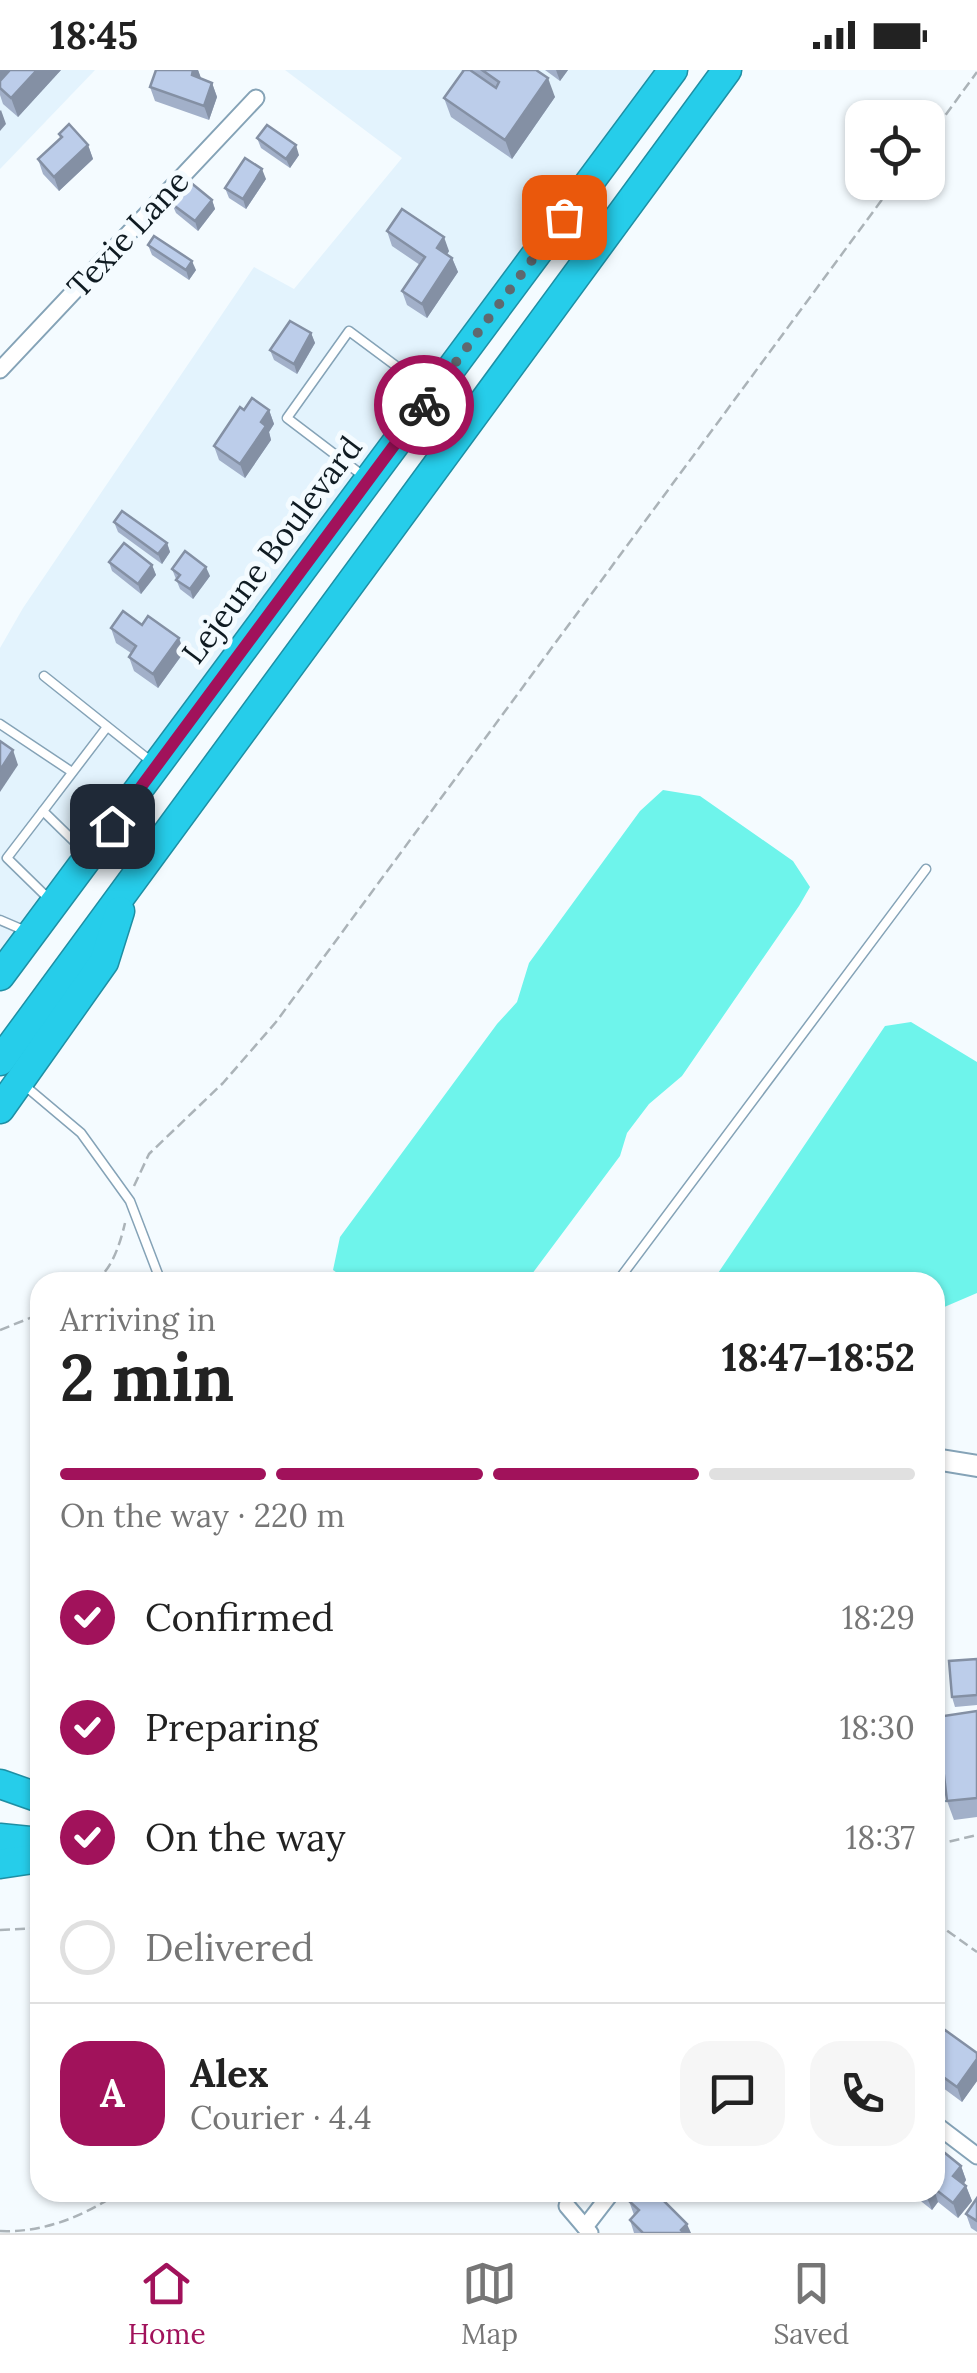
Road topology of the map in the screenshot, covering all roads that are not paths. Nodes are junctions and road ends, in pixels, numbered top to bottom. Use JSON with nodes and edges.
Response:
{"nodes":[{"id":1,"x":673,"y":70,"type":"edge"},
{"id":2,"x":727,"y":70,"type":"edge"},
{"id":3,"x":256,"y":98,"type":"dead end"},
{"id":4,"x":0,"y":370,"type":"edge"},
{"id":5,"x":432,"y":394,"type":"junction"},
{"id":6,"x":470,"y":421,"type":"junction"},
{"id":7,"x":368,"y":480,"type":"junction"},
{"id":8,"x":44,"y":676,"type":"dead end"},
{"id":9,"x":0,"y":724,"type":"edge"},
{"id":10,"x":107,"y":726,"type":"junction"},
{"id":11,"x":156,"y":765,"type":"junction"},
{"id":12,"x":72,"y":772,"type":"junction"},
{"id":13,"x":43,"y":810,"type":"junction"},
{"id":14,"x":4,"y":855,"type":"edge"},
{"id":15,"x":89,"y":856,"type":"junction"},
{"id":16,"x":926,"y":869,"type":"dead end"},
{"id":17,"x":54,"y":904,"type":"junction"},
{"id":18,"x":0,"y":920,"type":"edge"},
{"id":19,"x":32,"y":933,"type":"junction"},
{"id":20,"x":0,"y":976,"type":"edge"},
{"id":21,"x":6,"y":1063,"type":"edge"},
{"id":22,"x":0,"y":1109,"type":"edge"},
{"id":23,"x":157,"y":1272,"type":"edge"},
{"id":24,"x":624,"y":1272,"type":"edge"},
{"id":25,"x":945,"y":1461,"type":"edge"},
{"id":26,"x":977,"y":1466,"type":"edge"},
{"id":27,"x":0,"y":1784,"type":"edge"},
{"id":28,"x":977,"y":1788,"type":"edge"},
{"id":29,"x":945,"y":1790,"type":"edge"},
{"id":30,"x":30,"y":1796,"type":"edge"},
{"id":31,"x":0,"y":1798,"type":"edge"},
{"id":32,"x":30,"y":1800,"type":"edge"},
{"id":33,"x":0,"y":1838,"type":"edge"},
{"id":34,"x":30,"y":1841,"type":"edge"},
{"id":35,"x":30,"y":1860,"type":"edge"},
{"id":36,"x":0,"y":1864,"type":"edge"},
{"id":37,"x":945,"y":2132,"type":"edge"},
{"id":38,"x":977,"y":2156,"type":"edge"},
{"id":39,"x":605,"y":2202,"type":"edge"},
{"id":40,"x":567,"y":2206,"type":"dead end"},
{"id":41,"x":587,"y":2230,"type":"edge"}],
"edges":[{"from":1,"to":5,"type":"highway","name":"Lejeune Boulevard"},
{"from":2,"to":6,"type":"highway"},
{"from":3,"to":4,"type":"street","name":"Texie Lane"},
{"from":5,"to":6,"type":"lane"},
{"from":5,"to":7,"type":"highway","name":"Lejeune Boulevard"},
{"from":5,"to":7,"type":"lane"},
{"from":6,"to":21,"type":"highway"},
{"from":7,"to":11,"type":"highway","name":"Lejeune Boulevard"},
{"from":8,"to":10,"type":"lane"},
{"from":9,"to":12,"type":"lane"},
{"from":10,"to":11,"type":"lane"},
{"from":10,"to":12,"type":"lane"},
{"from":11,"to":15,"type":"highway","name":"Lejeune Boulevard"},
{"from":12,"to":13,"type":"lane"},
{"from":13,"to":14,"type":"lane"},
{"from":13,"to":15,"type":"lane"},
{"from":14,"to":17,"type":"lane"},
{"from":15,"to":17,"type":"highway","name":"Lejeune Boulevard"},
{"from":16,"to":24,"type":"lane"},
{"from":17,"to":19,"type":"highway","name":"Lejeune Boulevard"},
{"from":18,"to":19,"type":"lane"},
{"from":19,"to":20,"type":"highway","name":"Lejeune Boulevard"},
{"from":21,"to":22,"type":"highway"},
{"from":21,"to":23,"type":"lane"},
{"from":25,"to":26,"type":"main road"},
{"from":27,"to":30,"type":"highway"},
{"from":28,"to":29,"type":"main road"},
{"from":31,"to":32,"type":"main road"},
{"from":33,"to":34,"type":"highway"},
{"from":35,"to":36,"type":"highway"},
{"from":37,"to":38,"type":"street"},
{"from":39,"to":41,"type":"street"},
{"from":40,"to":41,"type":"street"}]}
